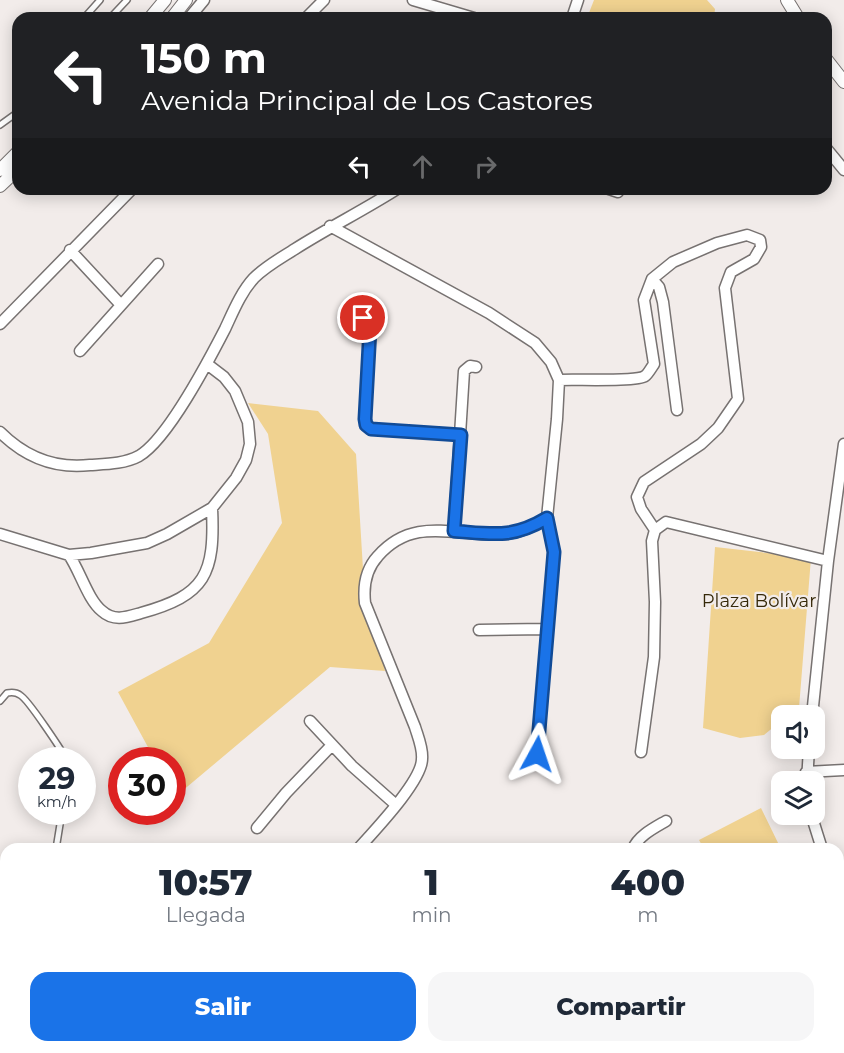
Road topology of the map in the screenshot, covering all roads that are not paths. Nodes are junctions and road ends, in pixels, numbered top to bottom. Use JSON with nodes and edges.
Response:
{"nodes":[{"id":1,"x":99,"y":0,"type":"edge"},
{"id":2,"x":127,"y":0,"type":"edge"},
{"id":3,"x":165,"y":0,"type":"edge"},
{"id":4,"x":186,"y":0,"type":"edge"},
{"id":5,"x":204,"y":0,"type":"edge"},
{"id":6,"x":324,"y":0,"type":"edge"},
{"id":7,"x":420,"y":1,"type":"edge"},
{"id":8,"x":89,"y":12,"type":"edge"},
{"id":9,"x":116,"y":12,"type":"edge"},
{"id":10,"x":155,"y":12,"type":"edge"},
{"id":11,"x":177,"y":12,"type":"edge"},
{"id":12,"x":194,"y":12,"type":"edge"},
{"id":13,"x":312,"y":12,"type":"edge"},
{"id":14,"x":455,"y":12,"type":"edge"},
{"id":15,"x":832,"y":67,"type":"edge"},
{"id":16,"x":844,"y":82,"type":"edge"},
{"id":17,"x":832,"y":155,"type":"edge"},
{"id":18,"x":12,"y":158,"type":"edge"},
{"id":19,"x":0,"y":170,"type":"edge"},
{"id":20,"x":844,"y":170,"type":"edge"},
{"id":21,"x":12,"y":175,"type":"edge"},
{"id":22,"x":0,"y":186,"type":"edge"},
{"id":23,"x":126,"y":195,"type":"edge"},
{"id":24,"x":386,"y":195,"type":"edge"},
{"id":25,"x":330,"y":226,"type":"junction"},
{"id":26,"x":70,"y":250,"type":"junction"},
{"id":27,"x":158,"y":264,"type":"dead end"},
{"id":28,"x":652,"y":279,"type":"junction"},
{"id":29,"x":121,"y":305,"type":"junction"},
{"id":30,"x":363,"y":318,"type":"dead end"},
{"id":31,"x":0,"y":324,"type":"edge"},
{"id":32,"x":80,"y":351,"type":"dead end"},
{"id":33,"x":207,"y":364,"type":"junction"},
{"id":34,"x":476,"y":367,"type":"dead end"},
{"id":35,"x":559,"y":380,"type":"junction"},
{"id":36,"x":677,"y":410,"type":"dead end"},
{"id":37,"x":0,"y":432,"type":"edge"},
{"id":38,"x":461,"y":435,"type":"junction"},
{"id":39,"x":844,"y":444,"type":"edge"},
{"id":40,"x":212,"y":508,"type":"junction"},
{"id":41,"x":547,"y":518,"type":"junction"},
{"id":42,"x":655,"y":530,"type":"junction"},
{"id":43,"x":454,"y":531,"type":"junction"},
{"id":44,"x":0,"y":534,"type":"edge"},
{"id":45,"x":69,"y":555,"type":"junction"},
{"id":46,"x":828,"y":561,"type":"junction"},
{"id":47,"x":547,"y":629,"type":"junction"},
{"id":48,"x":479,"y":630,"type":"dead end"},
{"id":49,"x":0,"y":701,"type":"edge"},
{"id":50,"x":813,"y":705,"type":"edge"},
{"id":51,"x":310,"y":721,"type":"dead end"},
{"id":52,"x":332,"y":745,"type":"junction"},
{"id":53,"x":58,"y":747,"type":"edge"},
{"id":54,"x":640,"y":752,"type":"dead end"},
{"id":55,"x":537,"y":754,"type":"dead end"},
{"id":56,"x":844,"y":770,"type":"edge"},
{"id":57,"x":825,"y":774,"type":"edge"},
{"id":58,"x":395,"y":804,"type":"junction"},
{"id":59,"x":666,"y":821,"type":"dead end"},
{"id":60,"x":60,"y":825,"type":"edge"},
{"id":61,"x":814,"y":825,"type":"edge"},
{"id":62,"x":256,"y":828,"type":"dead end"},
{"id":63,"x":57,"y":843,"type":"edge"},
{"id":64,"x":364,"y":843,"type":"edge"},
{"id":65,"x":635,"y":843,"type":"edge"},
{"id":66,"x":820,"y":843,"type":"edge"}],
"edges":[{"from":1,"to":8,"type":"lane"},
{"from":2,"to":9,"type":"lane"},
{"from":3,"to":10,"type":"street"},
{"from":4,"to":11,"type":"street"},
{"from":5,"to":12,"type":"street"},
{"from":6,"to":13,"type":"street"},
{"from":7,"to":14,"type":"street"},
{"from":15,"to":16,"type":"street"},
{"from":17,"to":20,"type":"street"},
{"from":18,"to":19,"type":"street"},
{"from":21,"to":22,"type":"street"},
{"from":23,"to":26,"type":"street"},
{"from":24,"to":25,"type":"street"},
{"from":25,"to":33,"type":"street"},
{"from":25,"to":35,"type":"street"},
{"from":26,"to":29,"type":"street"},
{"from":26,"to":31,"type":"street"},
{"from":27,"to":29,"type":"street"},
{"from":28,"to":35,"type":"street"},
{"from":28,"to":36,"type":"street"},
{"from":28,"to":42,"type":"street"},
{"from":29,"to":32,"type":"street"},
{"from":30,"to":38,"type":"street"},
{"from":33,"to":37,"type":"street"},
{"from":33,"to":40,"type":"street"},
{"from":34,"to":38,"type":"street"},
{"from":35,"to":41,"type":"street"},
{"from":38,"to":43,"type":"street"},
{"from":39,"to":46,"type":"street"},
{"from":40,"to":45,"type":"street"},
{"from":40,"to":45,"type":"street"},
{"from":41,"to":43,"type":"street"},
{"from":41,"to":47,"type":"street"},
{"from":42,"to":46,"type":"street"},
{"from":42,"to":54,"type":"street"},
{"from":43,"to":58,"type":"street"},
{"from":44,"to":45,"type":"street"},
{"from":46,"to":50,"type":"street"},
{"from":47,"to":48,"type":"street"},
{"from":47,"to":55,"type":"street"},
{"from":49,"to":53,"type":"lane"},
{"from":51,"to":52,"type":"street"},
{"from":52,"to":58,"type":"street"},
{"from":52,"to":62,"type":"street"},
{"from":56,"to":57,"type":"street"},
{"from":58,"to":64,"type":"street"},
{"from":59,"to":65,"type":"street"},
{"from":60,"to":63,"type":"lane"},
{"from":61,"to":66,"type":"street"}]}
